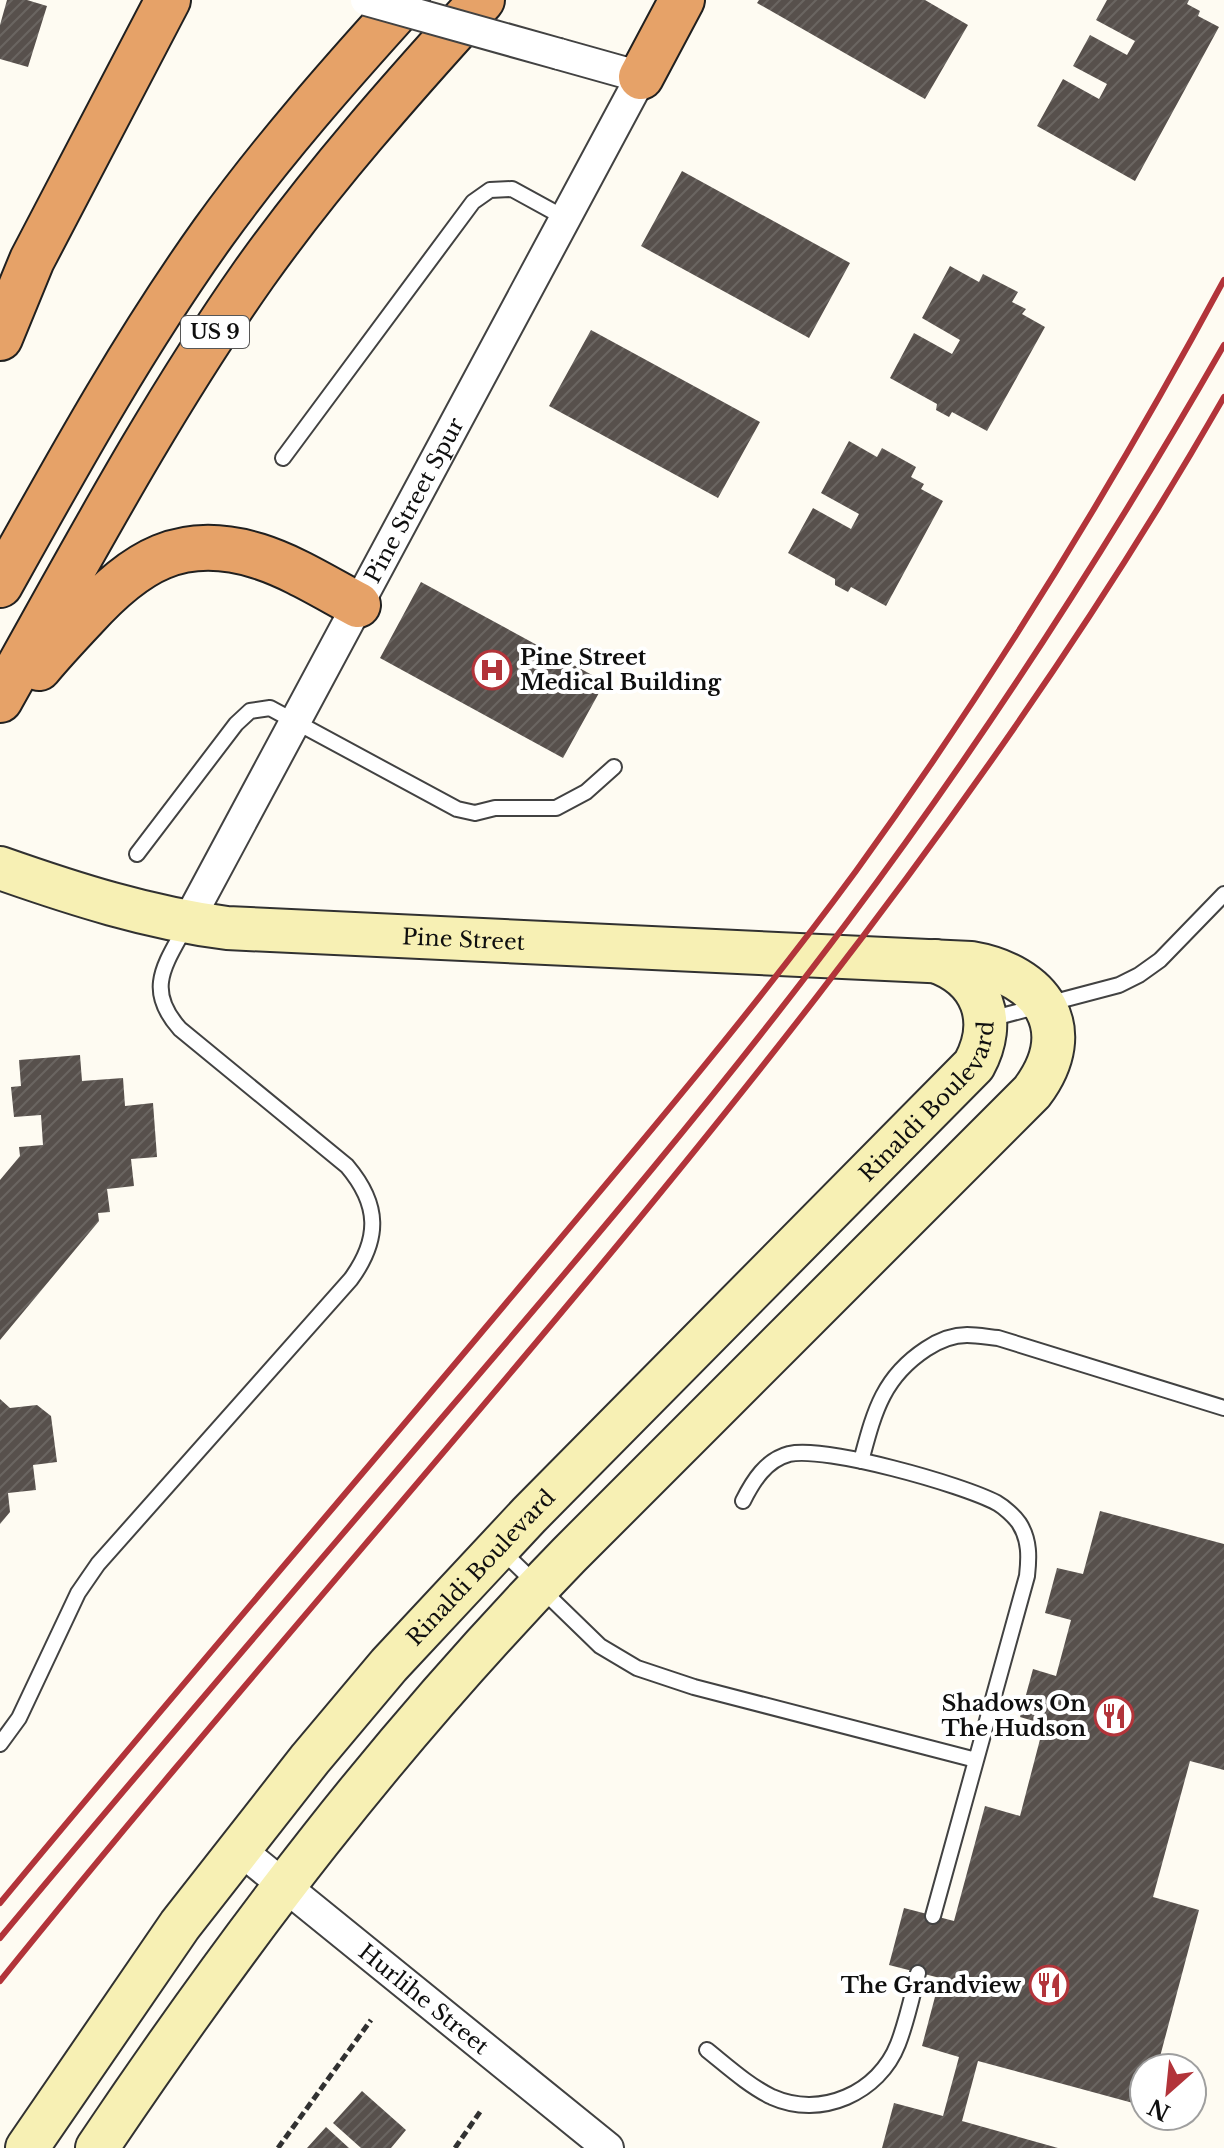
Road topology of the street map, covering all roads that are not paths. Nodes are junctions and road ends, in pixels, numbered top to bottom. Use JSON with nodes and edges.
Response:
{"nodes":[{"id":1,"x":168,"y":0,"type":"edge"},
{"id":2,"x":366,"y":0,"type":"edge"},
{"id":3,"x":407,"y":0,"type":"edge"},
{"id":4,"x":482,"y":0,"type":"edge"},
{"id":5,"x":682,"y":0,"type":"edge"},
{"id":6,"x":641,"y":77,"type":"junction"},
{"id":7,"x":565,"y":218,"type":"junction"},
{"id":8,"x":0,"y":338,"type":"edge"},
{"id":9,"x":283,"y":458,"type":"dead end"},
{"id":10,"x":0,"y":585,"type":"edge"},
{"id":11,"x":358,"y":605,"type":"junction"},
{"id":12,"x":0,"y":700,"type":"edge"},
{"id":13,"x":0,"y":717,"type":"edge"},
{"id":14,"x":296,"y":721,"type":"junction"},
{"id":15,"x":614,"y":767,"type":"dead end"},
{"id":16,"x":137,"y":854,"type":"dead end"},
{"id":17,"x":0,"y":868,"type":"edge"},
{"id":18,"x":1224,"y":894,"type":"edge"},
{"id":19,"x":187,"y":923,"type":"junction"},
{"id":20,"x":934,"y":961,"type":"junction"},
{"id":21,"x":1045,"y":1005,"type":"junction"},
{"id":22,"x":986,"y":1020,"type":"junction"},
{"id":23,"x":1224,"y":1408,"type":"edge"},
{"id":24,"x":861,"y":1461,"type":"junction"},
{"id":25,"x":743,"y":1501,"type":"dead end"},
{"id":26,"x":498,"y":1546,"type":"junction"},
{"id":27,"x":539,"y":1587,"type":"junction"},
{"id":28,"x":0,"y":1744,"type":"edge"},
{"id":29,"x":976,"y":1760,"type":"junction"},
{"id":30,"x":239,"y":1849,"type":"junction"},
{"id":31,"x":283,"y":1884,"type":"junction"},
{"id":32,"x":933,"y":1916,"type":"dead end"},
{"id":33,"x":918,"y":1973,"type":"dead end"},
{"id":34,"x":707,"y":2050,"type":"dead end"},
{"id":35,"x":27,"y":2148,"type":"edge"},
{"id":36,"x":97,"y":2148,"type":"edge"},
{"id":37,"x":608,"y":2148,"type":"edge"}],
"edges":[{"from":1,"to":8,"type":"highway"},
{"from":2,"to":6,"type":"street","bridge":true},
{"from":3,"to":10,"type":"highway","number":"US 9"},
{"from":4,"to":12,"type":"highway","number":"US 9"},
{"from":5,"to":6,"type":"highway"},
{"from":6,"to":7,"type":"street","name":"Pine Street Spur"},
{"from":7,"to":9,"type":"lane"},
{"from":7,"to":11,"type":"street","name":"Pine Street Spur"},
{"from":11,"to":13,"type":"highway"},
{"from":11,"to":14,"type":"street","name":"Pine Street Spur"},
{"from":14,"to":15,"type":"lane"},
{"from":14,"to":16,"type":"lane"},
{"from":14,"to":19,"type":"street","name":"Pine Street Spur"},
{"from":17,"to":19,"type":"street","name":"Pine Street"},
{"from":18,"to":21,"type":"lane"},
{"from":19,"to":20,"type":"street","name":"Pine Street"},
{"from":19,"to":28,"type":"lane"},
{"from":20,"to":21,"type":"street"},
{"from":20,"to":22,"type":"street","name":"Rinaldi Boulevard"},
{"from":21,"to":22,"type":"lane"},
{"from":21,"to":27,"type":"street"},
{"from":22,"to":26,"type":"street","name":"Rinaldi Boulevard"},
{"from":23,"to":24,"type":"lane"},
{"from":24,"to":25,"type":"lane"},
{"from":24,"to":29,"type":"lane"},
{"from":26,"to":27,"type":"lane"},
{"from":26,"to":30,"type":"street","name":"Rinaldi Boulevard"},
{"from":27,"to":29,"type":"lane"},
{"from":27,"to":31,"type":"street"},
{"from":29,"to":32,"type":"lane"},
{"from":30,"to":31,"type":"street","name":"Hurlihe Street"},
{"from":30,"to":35,"type":"street","name":"Rinaldi Boulevard"},
{"from":31,"to":36,"type":"street"},
{"from":31,"to":37,"type":"street","name":"Hurlihe Street"},
{"from":33,"to":34,"type":"lane"}]}
